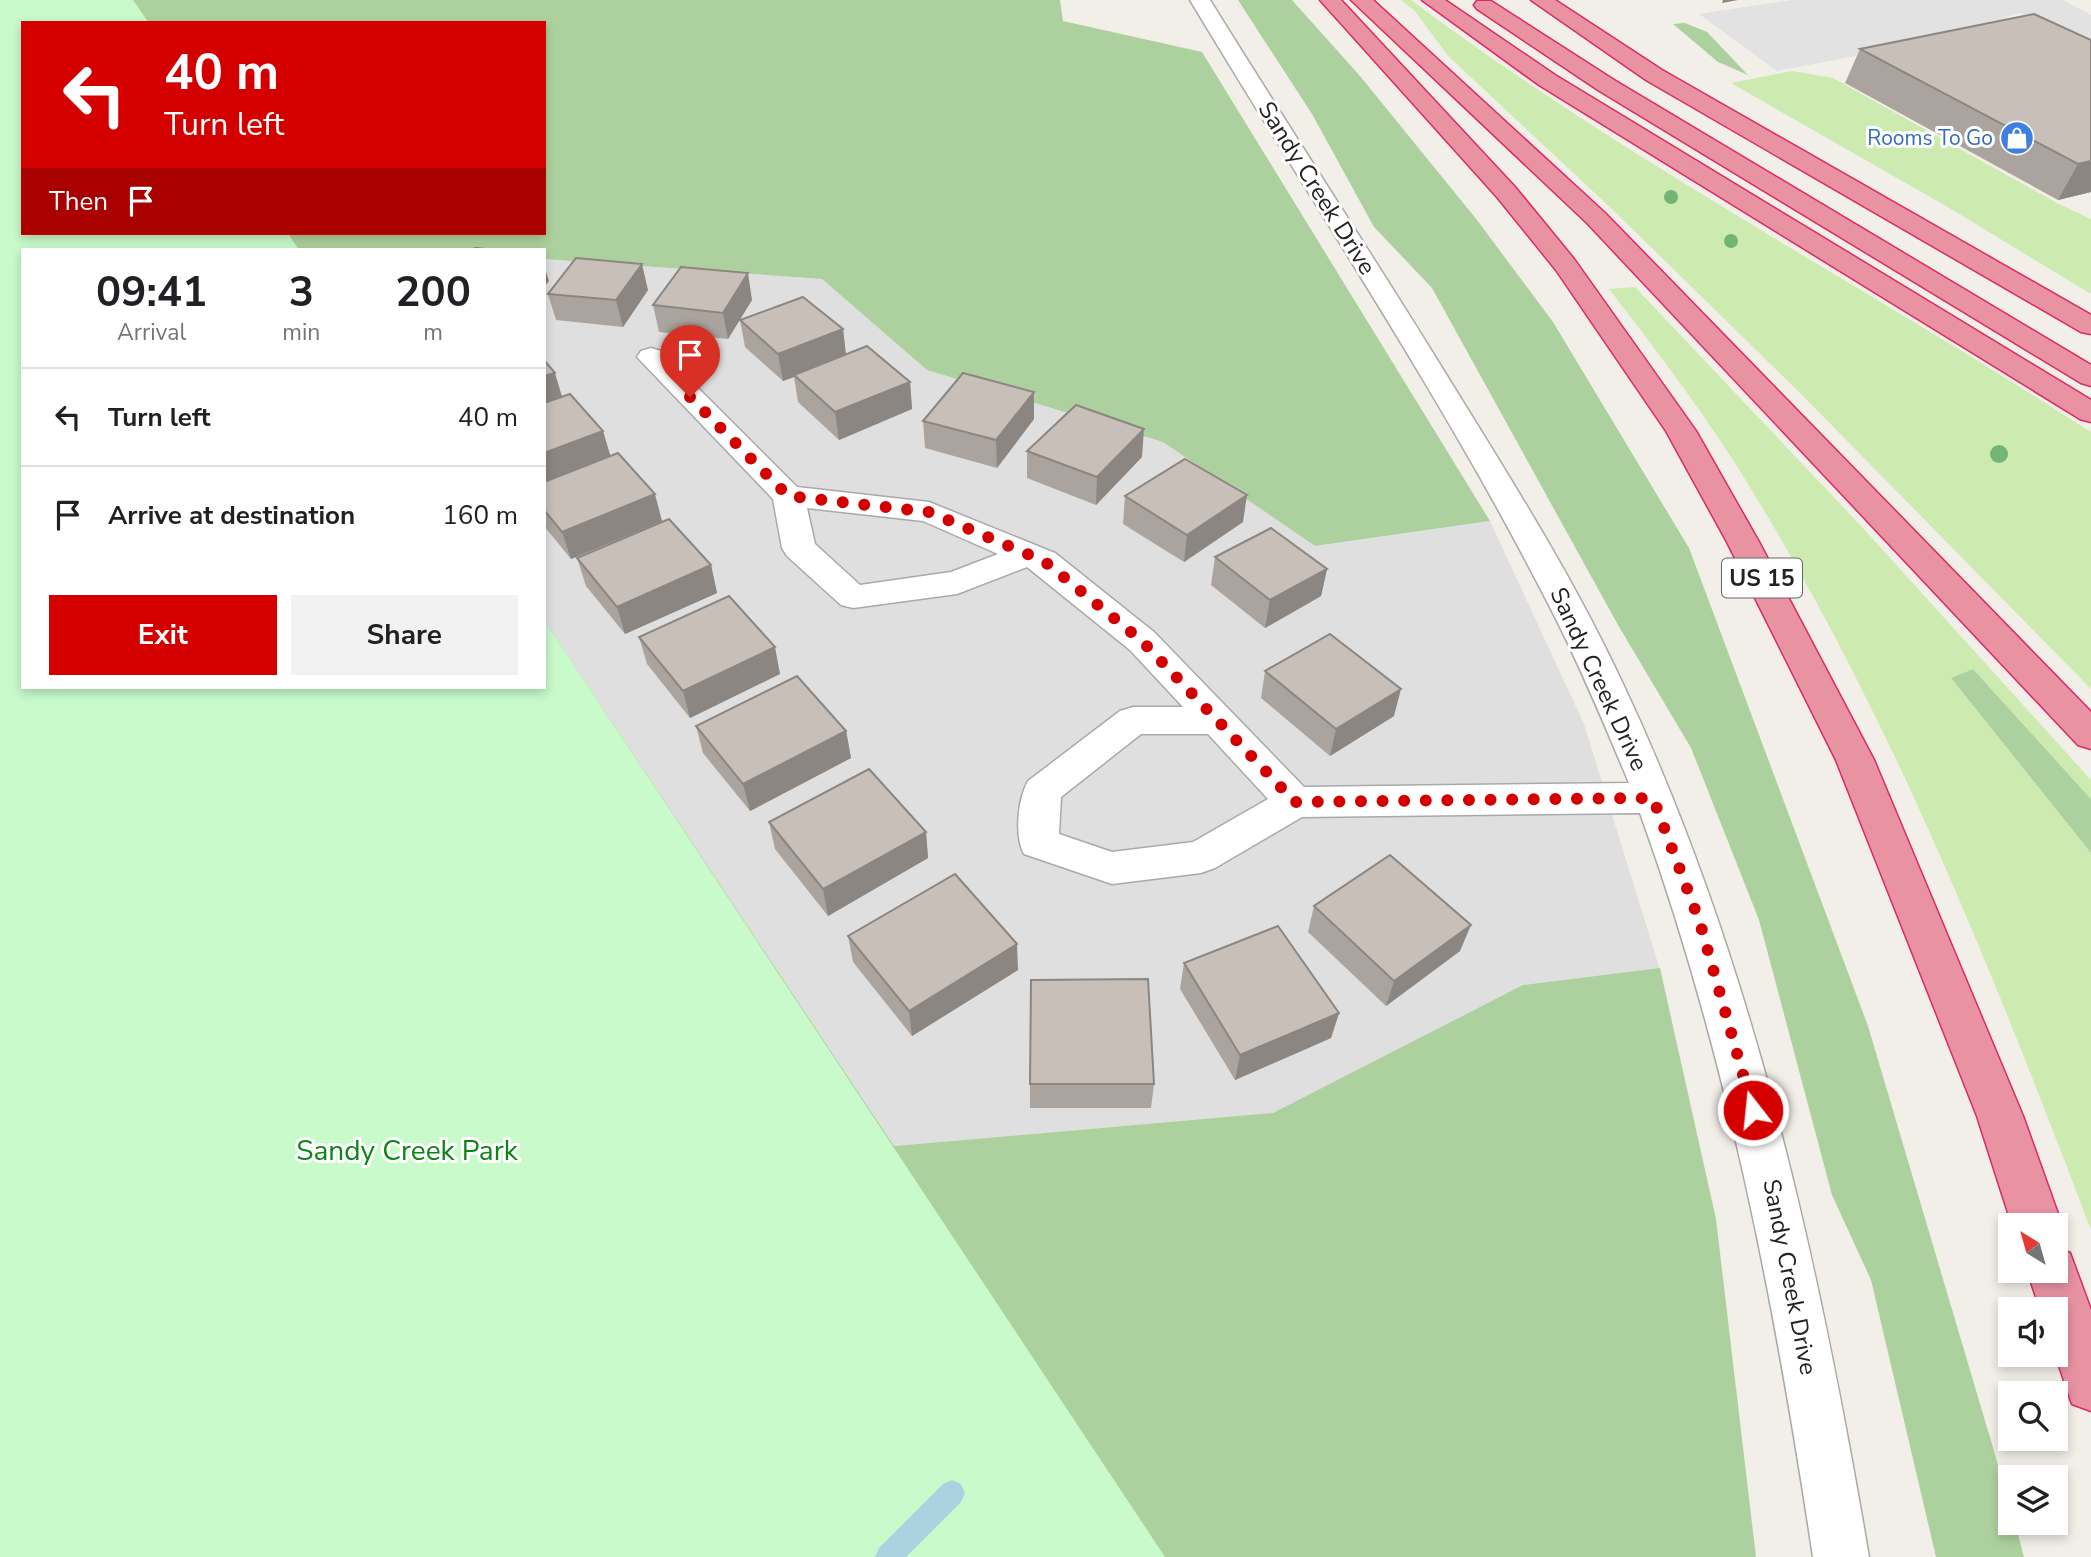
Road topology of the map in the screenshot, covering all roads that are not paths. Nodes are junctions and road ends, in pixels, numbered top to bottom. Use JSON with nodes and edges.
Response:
{"nodes":[{"id":1,"x":1200,"y":0,"type":"edge"},
{"id":2,"x":1330,"y":0,"type":"edge"},
{"id":3,"x":1361,"y":0,"type":"edge"},
{"id":4,"x":1432,"y":0,"type":"edge"},
{"id":5,"x":1477,"y":0,"type":"edge"},
{"id":6,"x":1541,"y":0,"type":"edge"},
{"id":7,"x":1616,"y":24,"type":"dead end"},
{"id":8,"x":2091,"y":326,"type":"edge"},
{"id":9,"x":651,"y":357,"type":"dead end"},
{"id":10,"x":2091,"y":377,"type":"edge"},
{"id":11,"x":2091,"y":413,"type":"edge"},
{"id":12,"x":788,"y":496,"type":"junction"},
{"id":13,"x":1029,"y":554,"type":"junction"},
{"id":14,"x":1217,"y":720,"type":"junction"},
{"id":15,"x":2091,"y":735,"type":"edge"},
{"id":16,"x":1653,"y":798,"type":"junction"},
{"id":17,"x":1295,"y":802,"type":"junction"},
{"id":18,"x":2033,"y":1213,"type":"edge"},
{"id":19,"x":2056,"y":1283,"type":"edge"},
{"id":20,"x":2091,"y":1385,"type":"edge"},
{"id":21,"x":1841,"y":1557,"type":"edge"}],
"edges":[{"from":1,"to":16,"type":"street","name":"Sandy Creek Drive"},
{"from":2,"to":18,"type":"highway","number":"US 15"},
{"from":3,"to":15,"type":"highway"},
{"from":4,"to":11,"type":"highway"},
{"from":5,"to":10,"type":"highway"},
{"from":6,"to":8,"type":"highway"},
{"from":7,"to":8,"type":"highway"},
{"from":9,"to":12,"type":"street"},
{"from":12,"to":13,"type":"street"},
{"from":12,"to":13,"type":"street"},
{"from":13,"to":14,"type":"street"},
{"from":14,"to":17,"type":"street"},
{"from":14,"to":17,"type":"street"},
{"from":16,"to":17,"type":"street"},
{"from":16,"to":21,"type":"street","name":"Sandy Creek Drive"},
{"from":19,"to":20,"type":"highway"}]}
